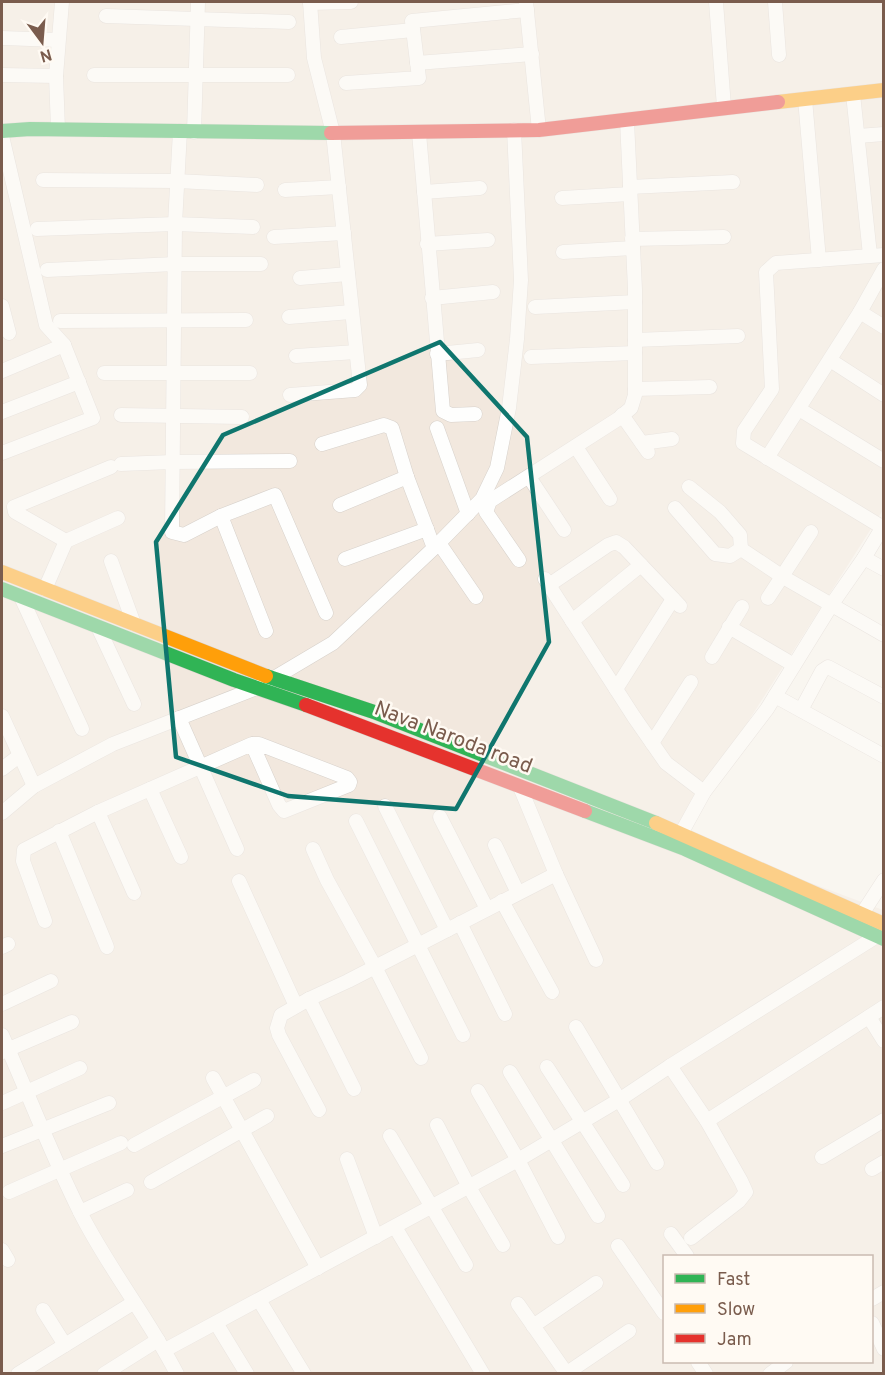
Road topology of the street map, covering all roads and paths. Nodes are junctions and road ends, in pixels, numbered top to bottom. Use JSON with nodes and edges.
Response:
{"nodes":[{"id":1,"x":49,"y":2,"type":"edge"},
{"id":2,"x":62,"y":2,"type":"edge"},
{"id":3,"x":198,"y":2,"type":"edge"},
{"id":4,"x":310,"y":2,"type":"edge"},
{"id":5,"x":351,"y":2,"type":"edge"},
{"id":6,"x":716,"y":2,"type":"edge"},
{"id":7,"x":775,"y":2,"type":"edge"},
{"id":8,"x":527,"y":6,"type":"edge"},
{"id":9,"x":106,"y":16,"type":"dead end"},
{"id":10,"x":198,"y":18,"type":"junction"},
{"id":11,"x":290,"y":22,"type":"dead end"},
{"id":12,"x":413,"y":30,"type":"junction"},
{"id":13,"x":340,"y":37,"type":"dead end"},
{"id":14,"x":2,"y":38,"type":"edge"},
{"id":15,"x":58,"y":40,"type":"junction"},
{"id":16,"x":532,"y":54,"type":"junction"},
{"id":17,"x":779,"y":55,"type":"dead end"},
{"id":18,"x":417,"y":63,"type":"junction"},
{"id":19,"x":2,"y":75,"type":"edge"},
{"id":20,"x":94,"y":75,"type":"dead end"},
{"id":21,"x":195,"y":75,"type":"junction"},
{"id":22,"x":288,"y":75,"type":"dead end"},
{"id":23,"x":56,"y":76,"type":"junction"},
{"id":24,"x":346,"y":83,"type":"dead end"},
{"id":25,"x":884,"y":90,"type":"edge"},
{"id":26,"x":853,"y":93,"type":"junction"},
{"id":27,"x":805,"y":99,"type":"junction"},
{"id":28,"x":724,"y":107,"type":"junction"},
{"id":29,"x":627,"y":121,"type":"junction"},
{"id":30,"x":58,"y":129,"type":"junction"},
{"id":31,"x":514,"y":130,"type":"junction"},
{"id":32,"x":539,"y":130,"type":"junction"},
{"id":33,"x":2,"y":131,"type":"edge"},
{"id":34,"x":187,"y":132,"type":"junction"},
{"id":35,"x":333,"y":133,"type":"junction"},
{"id":36,"x":419,"y":133,"type":"junction"},
{"id":37,"x":884,"y":134,"type":"edge"},
{"id":38,"x":2,"y":136,"type":"edge"},
{"id":39,"x":858,"y":136,"type":"junction"},
{"id":40,"x":42,"y":180,"type":"dead end"},
{"id":41,"x":177,"y":181,"type":"junction"},
{"id":42,"x":733,"y":182,"type":"dead end"},
{"id":43,"x":257,"y":184,"type":"dead end"},
{"id":44,"x":339,"y":187,"type":"junction"},
{"id":45,"x":480,"y":188,"type":"dead end"},
{"id":46,"x":285,"y":190,"type":"dead end"},
{"id":47,"x":630,"y":190,"type":"junction"},
{"id":48,"x":423,"y":192,"type":"junction"},
{"id":49,"x":562,"y":198,"type":"dead end"},
{"id":50,"x":175,"y":224,"type":"junction"},
{"id":51,"x":253,"y":227,"type":"dead end"},
{"id":52,"x":37,"y":229,"type":"dead end"},
{"id":53,"x":344,"y":233,"type":"junction"},
{"id":54,"x":274,"y":237,"type":"dead end"},
{"id":55,"x":724,"y":237,"type":"dead end"},
{"id":56,"x":488,"y":240,"type":"dead end"},
{"id":57,"x":427,"y":244,"type":"junction"},
{"id":58,"x":632,"y":244,"type":"junction"},
{"id":59,"x":563,"y":252,"type":"dead end"},
{"id":60,"x":877,"y":255,"type":"edge"},
{"id":61,"x":819,"y":260,"type":"junction"},
{"id":62,"x":175,"y":264,"type":"junction"},
{"id":63,"x":261,"y":264,"type":"dead end"},
{"id":64,"x":47,"y":270,"type":"dead end"},
{"id":65,"x":884,"y":270,"type":"edge"},
{"id":66,"x":348,"y":274,"type":"junction"},
{"id":67,"x":300,"y":278,"type":"dead end"},
{"id":68,"x":493,"y":292,"type":"dead end"},
{"id":69,"x":432,"y":298,"type":"junction"},
{"id":70,"x":635,"y":302,"type":"junction"},
{"id":71,"x":2,"y":306,"type":"edge"},
{"id":72,"x":535,"y":307,"type":"dead end"},
{"id":73,"x":351,"y":312,"type":"junction"},
{"id":74,"x":860,"y":312,"type":"junction"},
{"id":75,"x":290,"y":317,"type":"dead end"},
{"id":76,"x":175,"y":320,"type":"junction"},
{"id":77,"x":246,"y":320,"type":"dead end"},
{"id":78,"x":60,"y":321,"type":"dead end"},
{"id":79,"x":884,"y":327,"type":"edge"},
{"id":80,"x":9,"y":333,"type":"dead end"},
{"id":81,"x":738,"y":336,"type":"dead end"},
{"id":82,"x":64,"y":345,"type":"junction"},
{"id":83,"x":635,"y":346,"type":"junction"},
{"id":84,"x":478,"y":350,"type":"dead end"},
{"id":85,"x":356,"y":352,"type":"junction"},
{"id":86,"x":437,"y":354,"type":"junction"},
{"id":87,"x":296,"y":356,"type":"dead end"},
{"id":88,"x":531,"y":357,"type":"dead end"},
{"id":89,"x":830,"y":360,"type":"junction"},
{"id":90,"x":2,"y":371,"type":"edge"},
{"id":91,"x":104,"y":373,"type":"dead end"},
{"id":92,"x":173,"y":373,"type":"junction"},
{"id":93,"x":250,"y":373,"type":"dead end"},
{"id":94,"x":79,"y":382,"type":"junction"},
{"id":95,"x":710,"y":387,"type":"dead end"},
{"id":96,"x":635,"y":388,"type":"junction"},
{"id":97,"x":290,"y":395,"type":"dead end"},
{"id":98,"x":884,"y":395,"type":"edge"},
{"id":99,"x":799,"y":409,"type":"junction"},
{"id":100,"x":2,"y":412,"type":"edge"},
{"id":101,"x":475,"y":414,"type":"dead end"},
{"id":102,"x":121,"y":415,"type":"dead end"},
{"id":103,"x":622,"y":415,"type":"junction"},
{"id":104,"x":174,"y":416,"type":"junction"},
{"id":105,"x":242,"y":417,"type":"dead end"},
{"id":106,"x":437,"y":428,"type":"dead end"},
{"id":107,"x":672,"y":439,"type":"dead end"},
{"id":108,"x":322,"y":444,"type":"dead end"},
{"id":109,"x":576,"y":447,"type":"junction"},
{"id":110,"x":2,"y":453,"type":"edge"},
{"id":111,"x":767,"y":458,"type":"junction"},
{"id":112,"x":290,"y":461,"type":"dead end"},
{"id":113,"x":884,"y":461,"type":"edge"},
{"id":114,"x":172,"y":462,"type":"junction"},
{"id":115,"x":407,"y":477,"type":"junction"},
{"id":116,"x":529,"y":477,"type":"junction"},
{"id":117,"x":689,"y":487,"type":"dead end"},
{"id":118,"x":610,"y":499,"type":"dead end"},
{"id":119,"x":340,"y":505,"type":"dead end"},
{"id":120,"x":675,"y":508,"type":"dead end"},
{"id":121,"x":468,"y":514,"type":"junction"},
{"id":122,"x":221,"y":516,"type":"junction"},
{"id":123,"x":118,"y":518,"type":"dead end"},
{"id":124,"x":427,"y":529,"type":"junction"},
{"id":125,"x":564,"y":530,"type":"dead end"},
{"id":126,"x":882,"y":530,"type":"edge"},
{"id":127,"x":811,"y":532,"type":"dead end"},
{"id":128,"x":66,"y":541,"type":"junction"},
{"id":129,"x":437,"y":545,"type":"junction"},
{"id":130,"x":741,"y":549,"type":"junction"},
{"id":131,"x":864,"y":558,"type":"junction"},
{"id":132,"x":345,"y":559,"type":"dead end"},
{"id":133,"x":519,"y":560,"type":"dead end"},
{"id":134,"x":111,"y":561,"type":"dead end"},
{"id":135,"x":641,"y":565,"type":"junction"},
{"id":136,"x":884,"y":569,"type":"edge"},
{"id":137,"x":2,"y":572,"type":"edge"},
{"id":138,"x":783,"y":577,"type":"junction"},
{"id":139,"x":2,"y":589,"type":"edge"},
{"id":140,"x":45,"y":589,"type":"junction"},
{"id":141,"x":21,"y":597,"type":"junction"},
{"id":142,"x":476,"y":597,"type":"dead end"},
{"id":143,"x":768,"y":598,"type":"dead end"},
{"id":144,"x":832,"y":604,"type":"junction"},
{"id":145,"x":742,"y":607,"type":"dead end"},
{"id":146,"x":326,"y":613,"type":"dead end"},
{"id":147,"x":572,"y":621,"type":"junction"},
{"id":148,"x":134,"y":624,"type":"junction"},
{"id":149,"x":98,"y":627,"type":"junction"},
{"id":150,"x":729,"y":627,"type":"junction"},
{"id":151,"x":266,"y":631,"type":"dead end"},
{"id":152,"x":884,"y":635,"type":"edge"},
{"id":153,"x":712,"y":657,"type":"dead end"},
{"id":154,"x":794,"y":665,"type":"junction"},
{"id":155,"x":275,"y":679,"type":"junction"},
{"id":156,"x":691,"y":682,"type":"dead end"},
{"id":157,"x":258,"y":687,"type":"junction"},
{"id":158,"x":616,"y":688,"type":"junction"},
{"id":159,"x":775,"y":696,"type":"junction"},
{"id":160,"x":884,"y":697,"type":"edge"},
{"id":161,"x":134,"y":704,"type":"dead end"},
{"id":162,"x":801,"y":710,"type":"junction"},
{"id":163,"x":2,"y":716,"type":"edge"},
{"id":164,"x":179,"y":718,"type":"junction"},
{"id":165,"x":82,"y":729,"type":"dead end"},
{"id":166,"x":652,"y":743,"type":"junction"},
{"id":167,"x":252,"y":744,"type":"junction"},
{"id":168,"x":19,"y":756,"type":"junction"},
{"id":169,"x":884,"y":756,"type":"edge"},
{"id":170,"x":201,"y":766,"type":"junction"},
{"id":171,"x":2,"y":769,"type":"edge"},
{"id":172,"x":34,"y":786,"type":"junction"},
{"id":173,"x":520,"y":787,"type":"junction"},
{"id":174,"x":150,"y":789,"type":"junction"},
{"id":175,"x":704,"y":792,"type":"junction"},
{"id":176,"x":385,"y":806,"type":"dead end"},
{"id":177,"x":98,"y":812,"type":"junction"},
{"id":178,"x":2,"y":813,"type":"edge"},
{"id":179,"x":440,"y":817,"type":"dead end"},
{"id":180,"x":356,"y":821,"type":"dead end"},
{"id":181,"x":60,"y":831,"type":"junction"},
{"id":182,"x":678,"y":839,"type":"junction"},
{"id":183,"x":495,"y":845,"type":"dead end"},
{"id":184,"x":237,"y":849,"type":"dead end"},
{"id":185,"x":314,"y":849,"type":"dead end"},
{"id":186,"x":181,"y":857,"type":"dead end"},
{"id":187,"x":556,"y":874,"type":"junction"},
{"id":188,"x":884,"y":880,"type":"edge"},
{"id":189,"x":239,"y":881,"type":"dead end"},
{"id":190,"x":134,"y":892,"type":"dead end"},
{"id":191,"x":518,"y":893,"type":"junction"},
{"id":192,"x":502,"y":900,"type":"junction"},
{"id":193,"x":487,"y":909,"type":"junction"},
{"id":194,"x":862,"y":914,"type":"junction"},
{"id":195,"x":45,"y":921,"type":"dead end"},
{"id":196,"x":460,"y":923,"type":"junction"},
{"id":197,"x":447,"y":930,"type":"junction"},
{"id":198,"x":882,"y":931,"type":"edge"},
{"id":199,"x":419,"y":945,"type":"junction"},
{"id":200,"x":108,"y":947,"type":"dead end"},
{"id":201,"x":596,"y":960,"type":"dead end"},
{"id":202,"x":375,"y":967,"type":"junction"},
{"id":203,"x":51,"y":981,"type":"dead end"},
{"id":204,"x":552,"y":992,"type":"dead end"},
{"id":205,"x":309,"y":999,"type":"junction"},
{"id":206,"x":2,"y":1004,"type":"edge"},
{"id":207,"x":296,"y":1006,"type":"junction"},
{"id":208,"x":884,"y":1007,"type":"edge"},
{"id":209,"x":506,"y":1014,"type":"dead end"},
{"id":210,"x":869,"y":1017,"type":"junction"},
{"id":211,"x":72,"y":1022,"type":"dead end"},
{"id":212,"x":576,"y":1027,"type":"dead end"},
{"id":213,"x":2,"y":1035,"type":"edge"},
{"id":214,"x":463,"y":1035,"type":"dead end"},
{"id":215,"x":884,"y":1041,"type":"edge"},
{"id":216,"x":5,"y":1051,"type":"edge"},
{"id":217,"x":422,"y":1058,"type":"dead end"},
{"id":218,"x":670,"y":1065,"type":"junction"},
{"id":219,"x":547,"y":1067,"type":"dead end"},
{"id":220,"x":80,"y":1068,"type":"dead end"},
{"id":221,"x":510,"y":1072,"type":"dead end"},
{"id":222,"x":213,"y":1078,"type":"dead end"},
{"id":223,"x":254,"y":1080,"type":"dead end"},
{"id":224,"x":354,"y":1089,"type":"dead end"},
{"id":225,"x":478,"y":1091,"type":"dead end"},
{"id":226,"x":26,"y":1093,"type":"junction"},
{"id":227,"x":224,"y":1096,"type":"junction"},
{"id":228,"x":619,"y":1100,"type":"junction"},
{"id":229,"x":109,"y":1102,"type":"dead end"},
{"id":230,"x":2,"y":1103,"type":"edge"},
{"id":231,"x":319,"y":1110,"type":"dead end"},
{"id":232,"x":267,"y":1116,"type":"dead end"},
{"id":233,"x":884,"y":1120,"type":"edge"},
{"id":234,"x":707,"y":1121,"type":"junction"},
{"id":235,"x":583,"y":1122,"type":"junction"},
{"id":236,"x":437,"y":1125,"type":"dead end"},
{"id":237,"x":43,"y":1130,"type":"junction"},
{"id":238,"x":242,"y":1131,"type":"junction"},
{"id":239,"x":390,"y":1136,"type":"dead end"},
{"id":240,"x":552,"y":1140,"type":"junction"},
{"id":241,"x":2,"y":1146,"type":"edge"},
{"id":242,"x":822,"y":1157,"type":"dead end"},
{"id":243,"x":346,"y":1159,"type":"dead end"},
{"id":244,"x":518,"y":1160,"type":"junction"},
{"id":245,"x":657,"y":1163,"type":"dead end"},
{"id":246,"x":61,"y":1171,"type":"junction"},
{"id":247,"x":151,"y":1182,"type":"dead end"},
{"id":248,"x":623,"y":1185,"type":"dead end"},
{"id":249,"x":469,"y":1187,"type":"junction"},
{"id":250,"x":127,"y":1190,"type":"dead end"},
{"id":251,"x":9,"y":1192,"type":"dead end"},
{"id":252,"x":431,"y":1207,"type":"junction"},
{"id":253,"x":80,"y":1212,"type":"junction"},
{"id":254,"x":598,"y":1216,"type":"dead end"},
{"id":255,"x":395,"y":1227,"type":"junction"},
{"id":256,"x":671,"y":1234,"type":"dead end"},
{"id":257,"x":376,"y":1237,"type":"junction"},
{"id":258,"x":558,"y":1237,"type":"dead end"},
{"id":259,"x":691,"y":1238,"type":"dead end"},
{"id":260,"x":503,"y":1245,"type":"dead end"},
{"id":261,"x":618,"y":1246,"type":"dead end"},
{"id":262,"x":686,"y":1255,"type":"edge"},
{"id":263,"x":466,"y":1265,"type":"dead end"},
{"id":264,"x":318,"y":1268,"type":"junction"},
{"id":265,"x":596,"y":1283,"type":"dead end"},
{"id":266,"x":259,"y":1300,"type":"junction"},
{"id":267,"x":133,"y":1303,"type":"junction"},
{"id":268,"x":518,"y":1304,"type":"dead end"},
{"id":269,"x":663,"y":1306,"type":"edge"},
{"id":270,"x":44,"y":1310,"type":"dead end"},
{"id":271,"x":216,"y":1323,"type":"junction"},
{"id":272,"x":873,"y":1325,"type":"edge"},
{"id":273,"x":533,"y":1326,"type":"junction"},
{"id":274,"x":629,"y":1331,"type":"dead end"},
{"id":275,"x":65,"y":1345,"type":"junction"},
{"id":276,"x":162,"y":1345,"type":"junction"},
{"id":277,"x":884,"y":1349,"type":"edge"},
{"id":278,"x":785,"y":1363,"type":"edge"},
{"id":279,"x":567,"y":1373,"type":"edge"},
{"id":280,"x":18,"y":1374,"type":"edge"},
{"id":281,"x":104,"y":1374,"type":"edge"},
{"id":282,"x":177,"y":1374,"type":"edge"},
{"id":283,"x":247,"y":1374,"type":"edge"},
{"id":284,"x":304,"y":1374,"type":"edge"},
{"id":285,"x":483,"y":1374,"type":"edge"},
{"id":286,"x":770,"y":1374,"type":"edge"}],
"edges":[{"from":1,"to":2,"type":"street"},
{"from":2,"to":15,"type":"street"},
{"from":3,"to":10,"type":"street"},
{"from":4,"to":5,"type":"street"},
{"from":4,"to":35,"type":"street"},
{"from":6,"to":28,"type":"street"},
{"from":7,"to":17,"type":"street"},
{"from":8,"to":12,"type":"street"},
{"from":8,"to":16,"type":"street"},
{"from":9,"to":10,"type":"street"},
{"from":10,"to":11,"type":"street"},
{"from":10,"to":21,"type":"street"},
{"from":12,"to":13,"type":"street"},
{"from":12,"to":18,"type":"street"},
{"from":14,"to":15,"type":"street"},
{"from":15,"to":23,"type":"street"},
{"from":16,"to":18,"type":"street"},
{"from":16,"to":32,"type":"street"},
{"from":18,"to":24,"type":"street"},
{"from":19,"to":23,"type":"street"},
{"from":20,"to":21,"type":"street"},
{"from":21,"to":22,"type":"street"},
{"from":21,"to":34,"type":"street"},
{"from":23,"to":30,"type":"street"},
{"from":25,"to":26,"type":"street"},
{"from":26,"to":27,"type":"street"},
{"from":26,"to":39,"type":"street"},
{"from":27,"to":28,"type":"street"},
{"from":27,"to":61,"type":"street"},
{"from":28,"to":29,"type":"street"},
{"from":29,"to":32,"type":"street"},
{"from":29,"to":47,"type":"street"},
{"from":30,"to":33,"type":"street"},
{"from":30,"to":34,"type":"street"},
{"from":31,"to":32,"type":"street"},
{"from":31,"to":36,"type":"street"},
{"from":31,"to":121,"type":"street"},
{"from":34,"to":35,"type":"street"},
{"from":34,"to":41,"type":"street"},
{"from":35,"to":36,"type":"street"},
{"from":35,"to":44,"type":"street"},
{"from":36,"to":48,"type":"street"},
{"from":37,"to":39,"type":"street"},
{"from":38,"to":82,"type":"street"},
{"from":39,"to":60,"type":"street"},
{"from":40,"to":41,"type":"street"},
{"from":41,"to":43,"type":"street"},
{"from":41,"to":50,"type":"street"},
{"from":42,"to":47,"type":"street"},
{"from":44,"to":46,"type":"street"},
{"from":44,"to":53,"type":"street"},
{"from":45,"to":48,"type":"street"},
{"from":47,"to":49,"type":"street"},
{"from":47,"to":58,"type":"street"},
{"from":48,"to":57,"type":"street"},
{"from":50,"to":51,"type":"street"},
{"from":50,"to":52,"type":"street"},
{"from":50,"to":62,"type":"street"},
{"from":53,"to":54,"type":"street"},
{"from":53,"to":66,"type":"street"},
{"from":55,"to":58,"type":"street"},
{"from":56,"to":57,"type":"street"},
{"from":57,"to":69,"type":"street"},
{"from":58,"to":59,"type":"street"},
{"from":58,"to":70,"type":"street"},
{"from":60,"to":61,"type":"street"},
{"from":61,"to":111,"type":"street"},
{"from":62,"to":63,"type":"street"},
{"from":62,"to":64,"type":"street"},
{"from":62,"to":76,"type":"street"},
{"from":65,"to":74,"type":"street"},
{"from":66,"to":67,"type":"street"},
{"from":66,"to":73,"type":"street"},
{"from":68,"to":69,"type":"street"},
{"from":69,"to":86,"type":"street"},
{"from":70,"to":72,"type":"street"},
{"from":70,"to":83,"type":"street"},
{"from":71,"to":80,"type":"street"},
{"from":73,"to":75,"type":"street"},
{"from":73,"to":85,"type":"street"},
{"from":74,"to":79,"type":"street"},
{"from":74,"to":89,"type":"street"},
{"from":76,"to":77,"type":"street"},
{"from":76,"to":78,"type":"street"},
{"from":76,"to":92,"type":"street"},
{"from":81,"to":83,"type":"street"},
{"from":82,"to":90,"type":"street"},
{"from":82,"to":94,"type":"street"},
{"from":83,"to":88,"type":"street"},
{"from":83,"to":96,"type":"street"},
{"from":84,"to":86,"type":"street"},
{"from":85,"to":87,"type":"street"},
{"from":85,"to":97,"type":"street"},
{"from":86,"to":101,"type":"street"},
{"from":89,"to":98,"type":"street"},
{"from":89,"to":99,"type":"street"},
{"from":91,"to":92,"type":"street"},
{"from":92,"to":93,"type":"street"},
{"from":92,"to":104,"type":"street"},
{"from":94,"to":100,"type":"street"},
{"from":94,"to":110,"type":"street"},
{"from":95,"to":96,"type":"street"},
{"from":96,"to":103,"type":"street"},
{"from":99,"to":111,"type":"street"},
{"from":99,"to":113,"type":"street"},
{"from":102,"to":104,"type":"street"},
{"from":103,"to":107,"type":"street"},
{"from":103,"to":109,"type":"street"},
{"from":104,"to":105,"type":"street"},
{"from":104,"to":114,"type":"street"},
{"from":106,"to":121,"type":"street"},
{"from":108,"to":115,"type":"street"},
{"from":109,"to":116,"type":"street"},
{"from":109,"to":118,"type":"street"},
{"from":111,"to":126,"type":"street"},
{"from":112,"to":114,"type":"street"},
{"from":114,"to":122,"type":"street"},
{"from":114,"to":128,"type":"street"},
{"from":115,"to":119,"type":"street"},
{"from":115,"to":124,"type":"street"},
{"from":116,"to":125,"type":"street"},
{"from":116,"to":133,"type":"street"},
{"from":117,"to":130,"type":"street"},
{"from":120,"to":130,"type":"street"},
{"from":121,"to":129,"type":"street"},
{"from":122,"to":146,"type":"street"},
{"from":122,"to":151,"type":"street"},
{"from":123,"to":128,"type":"street"},
{"from":124,"to":129,"type":"street"},
{"from":124,"to":132,"type":"street"},
{"from":126,"to":131,"type":"street"},
{"from":127,"to":138,"type":"street"},
{"from":128,"to":140,"type":"street"},
{"from":129,"to":142,"type":"street"},
{"from":129,"to":155,"type":"street"},
{"from":130,"to":138,"type":"street"},
{"from":131,"to":136,"type":"street"},
{"from":131,"to":144,"type":"street"},
{"from":134,"to":148,"type":"street"},
{"from":135,"to":147,"type":"street"},
{"from":135,"to":147,"type":"street"},
{"from":135,"to":158,"type":"street"},
{"from":137,"to":140,"type":"street"},
{"from":138,"to":143,"type":"street"},
{"from":138,"to":144,"type":"street"},
{"from":139,"to":141,"type":"street","name":"Nava Naroda road"},
{"from":140,"to":148,"type":"street"},
{"from":141,"to":149,"type":"street","name":"Nava Naroda road"},
{"from":141,"to":165,"type":"street"},
{"from":144,"to":152,"type":"street"},
{"from":144,"to":154,"type":"street"},
{"from":145,"to":150,"type":"street"},
{"from":147,"to":158,"type":"street"},
{"from":148,"to":155,"type":"street"},
{"from":149,"to":157,"type":"street","name":"Nava Naroda road"},
{"from":149,"to":161,"type":"street"},
{"from":150,"to":153,"type":"street"},
{"from":150,"to":154,"type":"street"},
{"from":154,"to":159,"type":"street"},
{"from":155,"to":157,"type":"street"},
{"from":155,"to":182,"type":"street"},
{"from":156,"to":166,"type":"street"},
{"from":157,"to":164,"type":"street"},
{"from":157,"to":173,"type":"street","name":"Nava Naroda road"},
{"from":158,"to":166,"type":"street"},
{"from":159,"to":162,"type":"street"},
{"from":159,"to":175,"type":"street"},
{"from":160,"to":162,"type":"street"},
{"from":162,"to":169,"type":"street"},
{"from":163,"to":168,"type":"street"},
{"from":164,"to":170,"type":"street"},
{"from":164,"to":172,"type":"street"},
{"from":166,"to":175,"type":"street"},
{"from":167,"to":167,"type":"street"},
{"from":167,"to":170,"type":"street"},
{"from":168,"to":171,"type":"street"},
{"from":168,"to":172,"type":"street"},
{"from":170,"to":174,"type":"street"},
{"from":170,"to":184,"type":"street"},
{"from":172,"to":178,"type":"street"},
{"from":173,"to":182,"type":"street","name":"Nava Naroda road"},
{"from":173,"to":187,"type":"street"},
{"from":174,"to":177,"type":"street"},
{"from":174,"to":186,"type":"street"},
{"from":175,"to":182,"type":"street"},
{"from":176,"to":197,"type":"street"},
{"from":177,"to":181,"type":"street"},
{"from":177,"to":190,"type":"street"},
{"from":179,"to":193,"type":"street"},
{"from":180,"to":199,"type":"street"},
{"from":181,"to":195,"type":"street"},
{"from":181,"to":200,"type":"street"},
{"from":182,"to":194,"type":"street","name":"Nava Naroda road"},
{"from":182,"to":198,"type":"street","name":"Nava Naroda road"},
{"from":183,"to":191,"type":"street"},
{"from":185,"to":202,"type":"street"},
{"from":187,"to":191,"type":"street"},
{"from":187,"to":201,"type":"street"},
{"from":188,"to":194,"type":"street"},
{"from":189,"to":207,"type":"street"},
{"from":191,"to":192,"type":"street"},
{"from":192,"to":193,"type":"street"},
{"from":192,"to":204,"type":"street"},
{"from":193,"to":196,"type":"street"},
{"from":194,"to":198,"type":"street","name":"Nava Naroda road"},
{"from":196,"to":197,"type":"street"},
{"from":196,"to":209,"type":"street"},
{"from":197,"to":199,"type":"street"},
{"from":198,"to":218,"type":"street"},
{"from":199,"to":202,"type":"street"},
{"from":199,"to":214,"type":"street"},
{"from":202,"to":205,"type":"street"},
{"from":202,"to":217,"type":"street"},
{"from":203,"to":206,"type":"street"},
{"from":205,"to":207,"type":"street"},
{"from":205,"to":224,"type":"street"},
{"from":207,"to":231,"type":"street"},
{"from":208,"to":210,"type":"street"},
{"from":210,"to":215,"type":"street"},
{"from":210,"to":234,"type":"street"},
{"from":211,"to":216,"type":"street"},
{"from":212,"to":228,"type":"street"},
{"from":213,"to":216,"type":"street"},
{"from":216,"to":226,"type":"street"},
{"from":218,"to":228,"type":"street"},
{"from":218,"to":234,"type":"street"},
{"from":219,"to":235,"type":"street"},
{"from":220,"to":226,"type":"street"},
{"from":221,"to":240,"type":"street"},
{"from":222,"to":227,"type":"street"},
{"from":223,"to":227,"type":"street"},
{"from":225,"to":244,"type":"street"},
{"from":226,"to":230,"type":"street"},
{"from":226,"to":237,"type":"street"},
{"from":227,"to":238,"type":"street"},
{"from":227,"to":246,"type":"street"},
{"from":228,"to":235,"type":"street"},
{"from":228,"to":245,"type":"street"},
{"from":229,"to":237,"type":"street"},
{"from":232,"to":238,"type":"street"},
{"from":233,"to":242,"type":"street"},
{"from":234,"to":259,"type":"street"},
{"from":235,"to":240,"type":"street"},
{"from":235,"to":248,"type":"street"},
{"from":236,"to":249,"type":"street"},
{"from":237,"to":241,"type":"street"},
{"from":237,"to":246,"type":"street"},
{"from":238,"to":247,"type":"street"},
{"from":238,"to":264,"type":"street"},
{"from":239,"to":252,"type":"street"},
{"from":240,"to":244,"type":"street"},
{"from":240,"to":254,"type":"street"},
{"from":243,"to":257,"type":"street"},
{"from":244,"to":249,"type":"street"},
{"from":244,"to":258,"type":"street"},
{"from":246,"to":251,"type":"street"},
{"from":246,"to":253,"type":"street"},
{"from":249,"to":252,"type":"street"},
{"from":249,"to":260,"type":"street"},
{"from":250,"to":253,"type":"street"},
{"from":252,"to":255,"type":"street"},
{"from":252,"to":263,"type":"street"},
{"from":253,"to":267,"type":"street"},
{"from":255,"to":257,"type":"street"},
{"from":255,"to":285,"type":"street"},
{"from":256,"to":262,"type":"street"},
{"from":257,"to":264,"type":"street"},
{"from":261,"to":269,"type":"street"},
{"from":264,"to":266,"type":"street"},
{"from":265,"to":273,"type":"street"},
{"from":266,"to":271,"type":"street"},
{"from":266,"to":284,"type":"street"},
{"from":267,"to":275,"type":"street"},
{"from":267,"to":276,"type":"street"},
{"from":268,"to":273,"type":"street"},
{"from":270,"to":275,"type":"street"},
{"from":271,"to":276,"type":"street"},
{"from":271,"to":283,"type":"street"},
{"from":272,"to":277,"type":"street"},
{"from":273,"to":279,"type":"street"},
{"from":274,"to":279,"type":"street"},
{"from":275,"to":280,"type":"street"},
{"from":276,"to":281,"type":"street"},
{"from":276,"to":282,"type":"street"},
{"from":278,"to":286,"type":"street"}]}
